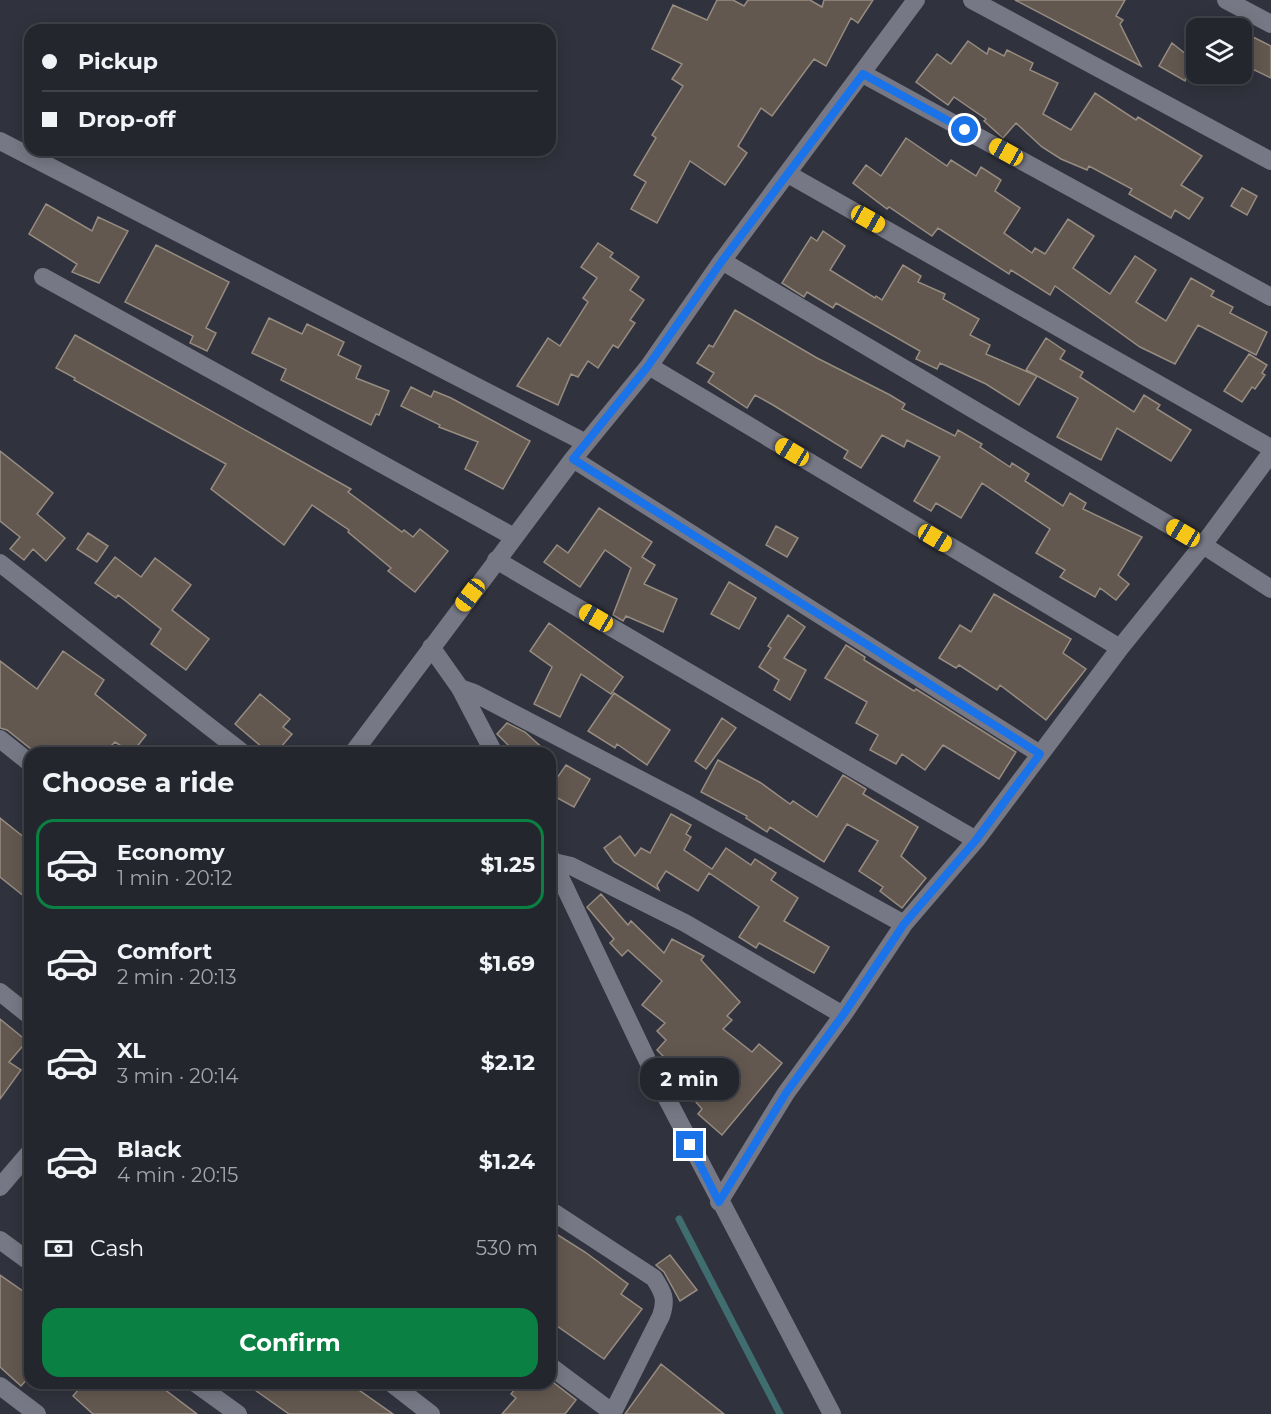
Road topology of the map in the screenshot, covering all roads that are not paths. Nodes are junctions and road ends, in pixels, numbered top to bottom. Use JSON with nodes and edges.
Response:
{"nodes":[{"id":1,"x":916,"y":0,"type":"edge"},
{"id":2,"x":972,"y":0,"type":"edge"},
{"id":3,"x":1226,"y":0,"type":"edge"},
{"id":4,"x":1271,"y":24,"type":"edge"},
{"id":5,"x":863,"y":74,"type":"junction"},
{"id":6,"x":0,"y":141,"type":"edge"},
{"id":7,"x":24,"y":153,"type":"edge"},
{"id":8,"x":29,"y":156,"type":"edge"},
{"id":9,"x":1271,"y":161,"type":"edge"},
{"id":10,"x":788,"y":174,"type":"junction"},
{"id":11,"x":722,"y":261,"type":"junction"},
{"id":12,"x":43,"y":277,"type":"dead end"},
{"id":13,"x":1271,"y":297,"type":"edge"},
{"id":14,"x":648,"y":366,"type":"junction"},
{"id":15,"x":586,"y":443,"type":"junction"},
{"id":16,"x":1271,"y":448,"type":"edge"},
{"id":17,"x":1271,"y":453,"type":"edge"},
{"id":18,"x":573,"y":459,"type":"junction"},
{"id":19,"x":514,"y":537,"type":"junction"},
{"id":20,"x":1203,"y":545,"type":"junction"},
{"id":21,"x":496,"y":560,"type":"junction"},
{"id":22,"x":0,"y":563,"type":"edge"},
{"id":23,"x":1271,"y":589,"type":"edge"},
{"id":24,"x":431,"y":647,"type":"junction"},
{"id":25,"x":1120,"y":648,"type":"junction"},
{"id":26,"x":460,"y":688,"type":"junction"},
{"id":27,"x":0,"y":739,"type":"edge"},
{"id":28,"x":235,"y":747,"type":"edge"},
{"id":29,"x":357,"y":747,"type":"edge"},
{"id":30,"x":491,"y":747,"type":"edge"},
{"id":31,"x":1040,"y":754,"type":"junction"},
{"id":32,"x":24,"y":758,"type":"edge"},
{"id":33,"x":976,"y":840,"type":"junction"},
{"id":34,"x":556,"y":860,"type":"edge"},
{"id":35,"x":556,"y":867,"type":"edge"},
{"id":36,"x":904,"y":924,"type":"junction"},
{"id":37,"x":0,"y":992,"type":"edge"},
{"id":38,"x":24,"y":1011,"type":"edge"},
{"id":39,"x":843,"y":1015,"type":"junction"},
{"id":40,"x":24,"y":1159,"type":"edge"},
{"id":41,"x":0,"y":1187,"type":"edge"},
{"id":42,"x":719,"y":1202,"type":"junction"},
{"id":43,"x":556,"y":1214,"type":"edge"},
{"id":44,"x":0,"y":1240,"type":"edge"},
{"id":45,"x":24,"y":1258,"type":"edge"},
{"id":46,"x":556,"y":1371,"type":"edge"},
{"id":47,"x":0,"y":1386,"type":"edge"},
{"id":48,"x":203,"y":1389,"type":"edge"},
{"id":49,"x":399,"y":1389,"type":"edge"},
{"id":50,"x":37,"y":1414,"type":"edge"},
{"id":51,"x":238,"y":1414,"type":"edge"},
{"id":52,"x":431,"y":1414,"type":"edge"},
{"id":53,"x":613,"y":1414,"type":"edge"},
{"id":54,"x":832,"y":1414,"type":"edge"}],
"edges":[{"from":1,"to":5,"type":"street"},
{"from":2,"to":9,"type":"street"},
{"from":3,"to":4,"type":"street"},
{"from":5,"to":10,"type":"street"},
{"from":5,"to":13,"type":"street"},
{"from":6,"to":7,"type":"street"},
{"from":8,"to":15,"type":"street"},
{"from":10,"to":11,"type":"street"},
{"from":10,"to":16,"type":"street"},
{"from":11,"to":14,"type":"street"},
{"from":11,"to":20,"type":"street"},
{"from":12,"to":19,"type":"street"},
{"from":14,"to":15,"type":"street"},
{"from":14,"to":25,"type":"street"},
{"from":15,"to":18,"type":"street"},
{"from":17,"to":20,"type":"street"},
{"from":18,"to":19,"type":"street"},
{"from":18,"to":31,"type":"street"},
{"from":19,"to":21,"type":"street"},
{"from":20,"to":23,"type":"street"},
{"from":20,"to":25,"type":"street"},
{"from":21,"to":24,"type":"street"},
{"from":21,"to":33,"type":"street"},
{"from":22,"to":28,"type":"street"},
{"from":24,"to":26,"type":"street"},
{"from":24,"to":29,"type":"street"},
{"from":25,"to":31,"type":"street"},
{"from":26,"to":30,"type":"street"},
{"from":26,"to":36,"type":"street"},
{"from":27,"to":32,"type":"street"},
{"from":31,"to":33,"type":"street"},
{"from":33,"to":36,"type":"street"},
{"from":34,"to":39,"type":"street"},
{"from":35,"to":42,"type":"street"},
{"from":36,"to":39,"type":"street"},
{"from":37,"to":38,"type":"street"},
{"from":39,"to":42,"type":"street"},
{"from":40,"to":41,"type":"street"},
{"from":42,"to":54,"type":"street"},
{"from":43,"to":53,"type":"street"},
{"from":44,"to":45,"type":"street"},
{"from":46,"to":53,"type":"street"},
{"from":47,"to":50,"type":"street"},
{"from":48,"to":51,"type":"street"},
{"from":49,"to":52,"type":"street"}]}
